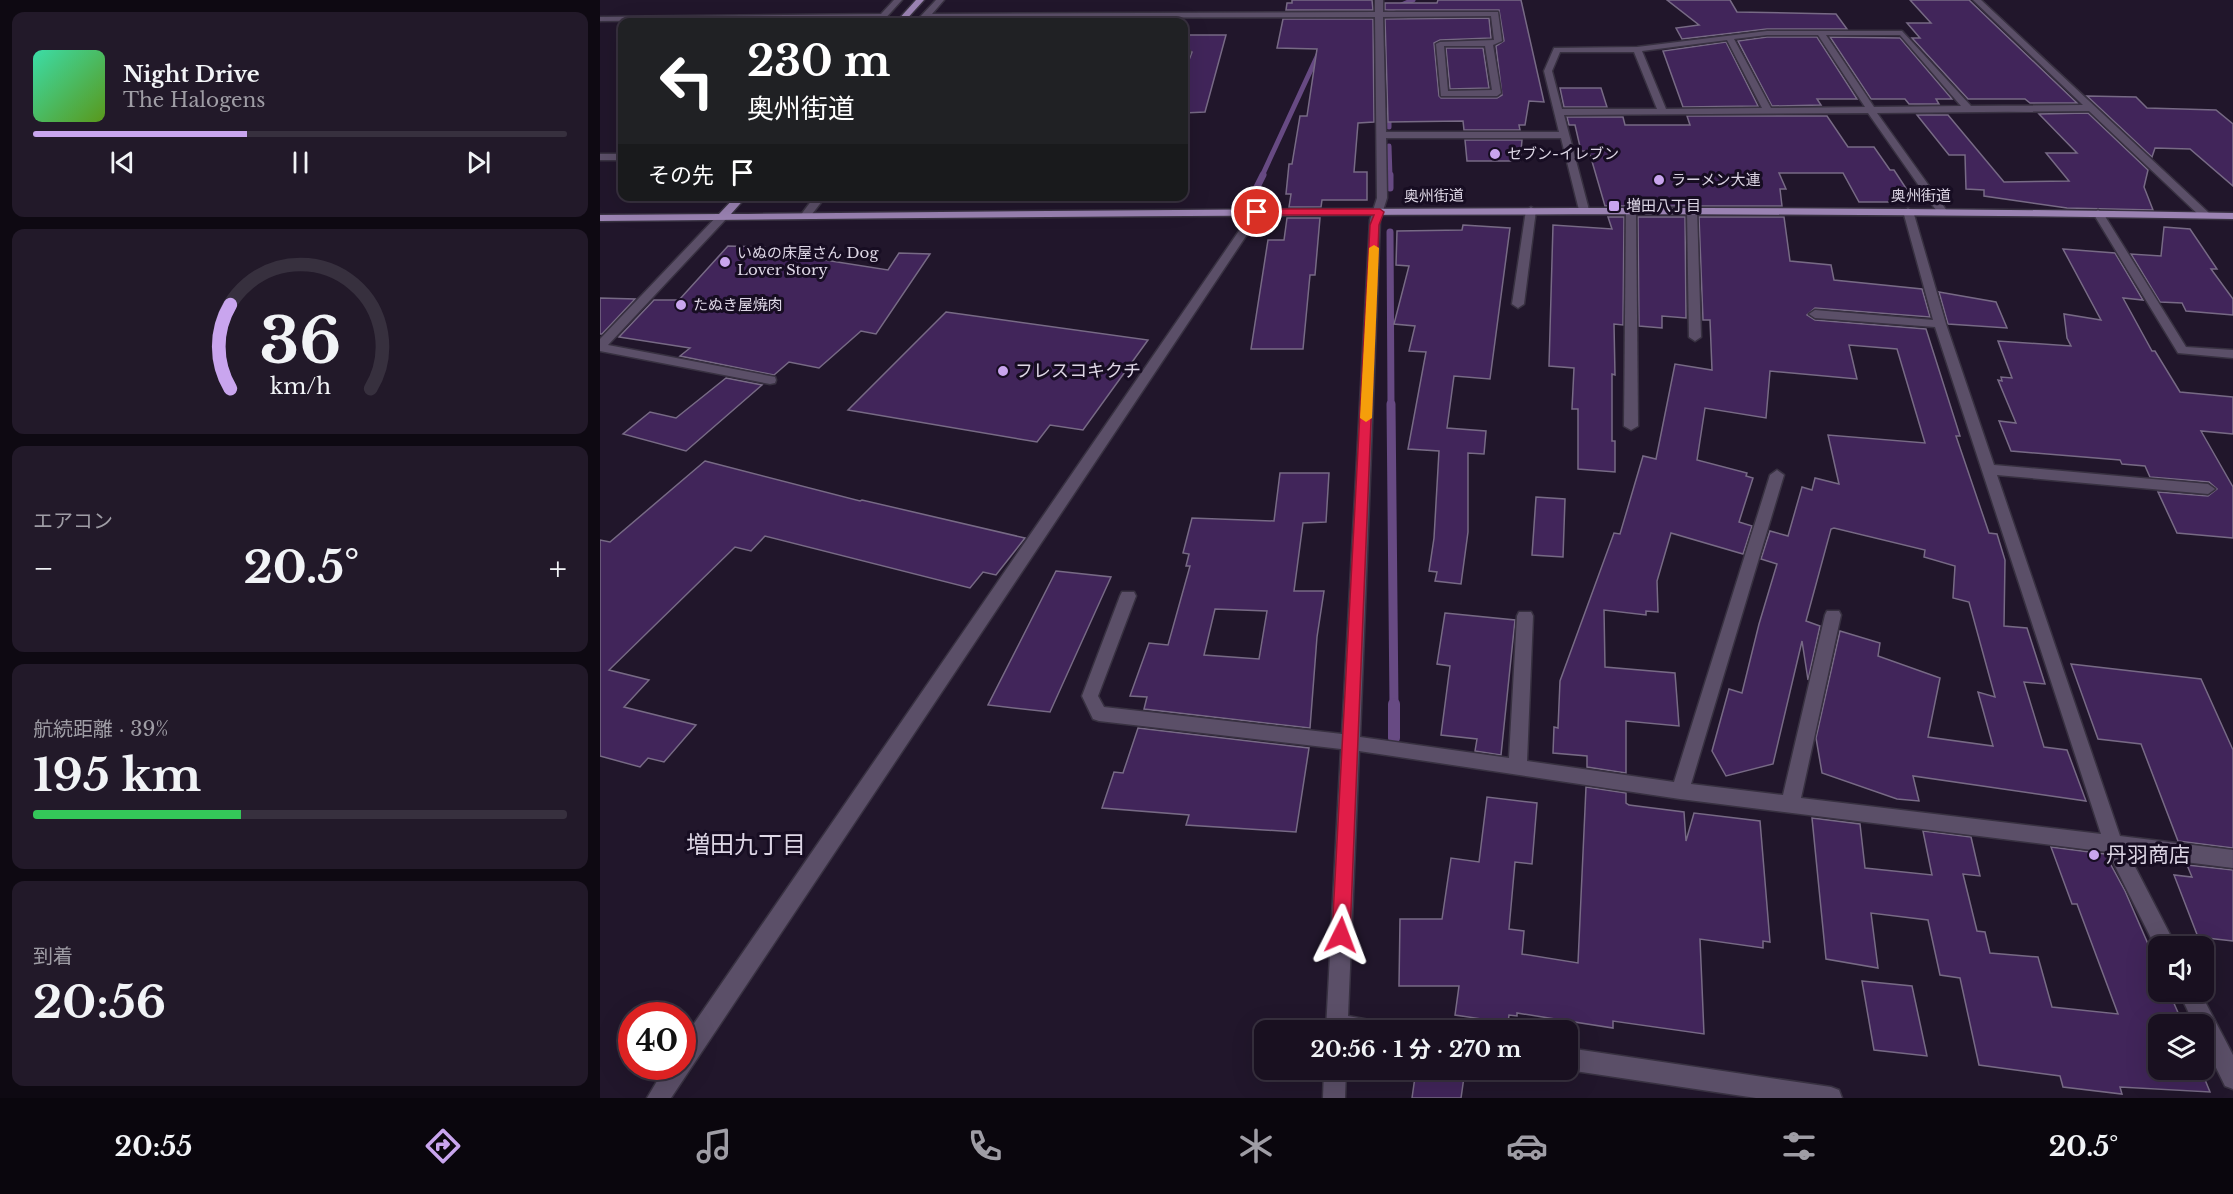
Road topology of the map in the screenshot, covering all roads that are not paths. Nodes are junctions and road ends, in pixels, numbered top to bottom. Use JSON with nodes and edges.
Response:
{"nodes":[{"id":1,"x":898,"y":0,"type":"edge"},
{"id":2,"x":920,"y":0,"type":"edge"},
{"id":3,"x":940,"y":0,"type":"edge"},
{"id":4,"x":1379,"y":0,"type":"edge"},
{"id":5,"x":1977,"y":0,"type":"edge"},
{"id":6,"x":1380,"y":14,"type":"junction"},
{"id":7,"x":881,"y":18,"type":"edge"},
{"id":8,"x":904,"y":18,"type":"edge"},
{"id":9,"x":925,"y":18,"type":"edge"},
{"id":10,"x":1122,"y":18,"type":"edge"},
{"id":11,"x":600,"y":19,"type":"edge"},
{"id":12,"x":618,"y":19,"type":"edge"},
{"id":13,"x":1820,"y":33,"type":"junction"},
{"id":14,"x":1729,"y":37,"type":"junction"},
{"id":15,"x":1489,"y":44,"type":"junction"},
{"id":16,"x":1637,"y":49,"type":"junction"},
{"id":17,"x":2090,"y":108,"type":"junction"},
{"id":18,"x":1968,"y":109,"type":"junction"},
{"id":19,"x":1768,"y":110,"type":"junction"},
{"id":20,"x":1871,"y":110,"type":"junction"},
{"id":21,"x":1662,"y":111,"type":"junction"},
{"id":22,"x":1560,"y":112,"type":"junction"},
{"id":23,"x":1383,"y":135,"type":"junction"},
{"id":24,"x":1565,"y":135,"type":"junction"},
{"id":25,"x":600,"y":157,"type":"edge"},
{"id":26,"x":618,"y":157,"type":"edge"},
{"id":27,"x":737,"y":201,"type":"edge"},
{"id":28,"x":817,"y":201,"type":"edge"},
{"id":29,"x":1531,"y":210,"type":"junction"},
{"id":30,"x":1584,"y":210,"type":"junction"},
{"id":31,"x":1630,"y":210,"type":"junction"},
{"id":32,"x":1692,"y":210,"type":"junction"},
{"id":33,"x":1908,"y":211,"type":"junction"},
{"id":34,"x":1942,"y":211,"type":"junction"},
{"id":35,"x":1257,"y":212,"type":"junction"},
{"id":36,"x":1380,"y":212,"type":"junction"},
{"id":37,"x":2098,"y":213,"type":"junction"},
{"id":38,"x":2205,"y":215,"type":"junction"},
{"id":39,"x":723,"y":216,"type":"junction"},
{"id":40,"x":805,"y":216,"type":"junction"},
{"id":41,"x":2233,"y":216,"type":"edge"},
{"id":42,"x":600,"y":218,"type":"edge"},
{"id":43,"x":1518,"y":304,"type":"dead end"},
{"id":44,"x":1815,"y":315,"type":"dead end"},
{"id":45,"x":1940,"y":324,"type":"junction"},
{"id":46,"x":1695,"y":338,"type":"dead end"},
{"id":47,"x":600,"y":346,"type":"edge"},
{"id":48,"x":2233,"y":354,"type":"edge"},
{"id":49,"x":770,"y":380,"type":"dead end"},
{"id":50,"x":1631,"y":426,"type":"dead end"},
{"id":51,"x":1987,"y":469,"type":"junction"},
{"id":52,"x":1777,"y":475,"type":"dead end"},
{"id":53,"x":2208,"y":489,"type":"dead end"},
{"id":54,"x":1128,"y":596,"type":"dead end"},
{"id":55,"x":1833,"y":615,"type":"dead end"},
{"id":56,"x":1525,"y":616,"type":"dead end"},
{"id":57,"x":1351,"y":743,"type":"junction"},
{"id":58,"x":1518,"y":767,"type":"junction"},
{"id":59,"x":1680,"y":791,"type":"junction"},
{"id":60,"x":1790,"y":804,"type":"junction"},
{"id":61,"x":2114,"y":843,"type":"junction"},
{"id":62,"x":2233,"y":859,"type":"edge"},
{"id":63,"x":2161,"y":936,"type":"edge"},
{"id":64,"x":2195,"y":1002,"type":"edge"},
{"id":65,"x":1337,"y":1020,"type":"edge"},
{"id":66,"x":696,"y":1040,"type":"edge"},
{"id":67,"x":2228,"y":1059,"type":"edge"},
{"id":68,"x":1578,"y":1060,"type":"edge"},
{"id":69,"x":2233,"y":1078,"type":"edge"},
{"id":70,"x":670,"y":1080,"type":"edge"},
{"id":71,"x":1335,"y":1080,"type":"edge"},
{"id":72,"x":658,"y":1098,"type":"edge"},
{"id":73,"x":1334,"y":1098,"type":"edge"},
{"id":74,"x":1832,"y":1098,"type":"edge"}],
"edges":[{"from":1,"to":7,"type":"street"},
{"from":2,"to":8,"type":"main road"},
{"from":3,"to":9,"type":"street"},
{"from":4,"to":6,"type":"street"},
{"from":5,"to":17,"type":"street"},
{"from":6,"to":10,"type":"street"},
{"from":6,"to":15,"type":"street"},
{"from":6,"to":23,"type":"street"},
{"from":11,"to":12,"type":"street"},
{"from":13,"to":14,"type":"street"},
{"from":13,"to":18,"type":"street"},
{"from":13,"to":20,"type":"street"},
{"from":14,"to":16,"type":"street"},
{"from":14,"to":19,"type":"street"},
{"from":15,"to":15,"type":"street"},
{"from":16,"to":21,"type":"street"},
{"from":16,"to":22,"type":"street"},
{"from":17,"to":18,"type":"street"},
{"from":17,"to":38,"type":"street"},
{"from":18,"to":20,"type":"street"},
{"from":19,"to":20,"type":"street"},
{"from":19,"to":21,"type":"street"},
{"from":20,"to":34,"type":"street"},
{"from":21,"to":22,"type":"street"},
{"from":22,"to":24,"type":"street"},
{"from":23,"to":24,"type":"street"},
{"from":23,"to":36,"type":"street"},
{"from":24,"to":30,"type":"street"},
{"from":25,"to":26,"type":"street"},
{"from":27,"to":39,"type":"main road"},
{"from":28,"to":40,"type":"street"},
{"from":29,"to":30,"type":"main road","name":"奥州街道"},
{"from":29,"to":36,"type":"main road","name":"奥州街道"},
{"from":29,"to":43,"type":"street"},
{"from":30,"to":31,"type":"main road","name":"奥州街道"},
{"from":31,"to":32,"type":"main road","name":"奥州街道"},
{"from":31,"to":50,"type":"street"},
{"from":32,"to":33,"type":"main road","name":"奥州街道"},
{"from":32,"to":46,"type":"street"},
{"from":33,"to":34,"type":"main road","name":"奥州街道"},
{"from":33,"to":45,"type":"street"},
{"from":34,"to":37,"type":"main road","name":"奥州街道"},
{"from":35,"to":36,"type":"main road","name":"奥州街道"},
{"from":35,"to":40,"type":"main road","name":"奥州街道"},
{"from":35,"to":66,"type":"street"},
{"from":36,"to":57,"type":"street"},
{"from":37,"to":38,"type":"main road","name":"奥州街道"},
{"from":37,"to":48,"type":"street"},
{"from":38,"to":41,"type":"main road","name":"奥州街道"},
{"from":39,"to":40,"type":"main road","name":"奥州街道"},
{"from":39,"to":42,"type":"main road","name":"奥州街道"},
{"from":39,"to":47,"type":"street"},
{"from":44,"to":45,"type":"street"},
{"from":45,"to":51,"type":"street"},
{"from":47,"to":49,"type":"street"},
{"from":51,"to":53,"type":"street"},
{"from":51,"to":61,"type":"street"},
{"from":52,"to":59,"type":"street"},
{"from":54,"to":57,"type":"street"},
{"from":55,"to":60,"type":"street"},
{"from":56,"to":58,"type":"street"},
{"from":57,"to":58,"type":"street"},
{"from":57,"to":65,"type":"street"},
{"from":58,"to":59,"type":"street"},
{"from":59,"to":60,"type":"street"},
{"from":60,"to":61,"type":"street"},
{"from":61,"to":62,"type":"street"},
{"from":61,"to":63,"type":"street"},
{"from":64,"to":67,"type":"street"},
{"from":67,"to":69,"type":"street"},
{"from":68,"to":74,"type":"street"},
{"from":70,"to":72,"type":"street"},
{"from":71,"to":73,"type":"street"}]}
